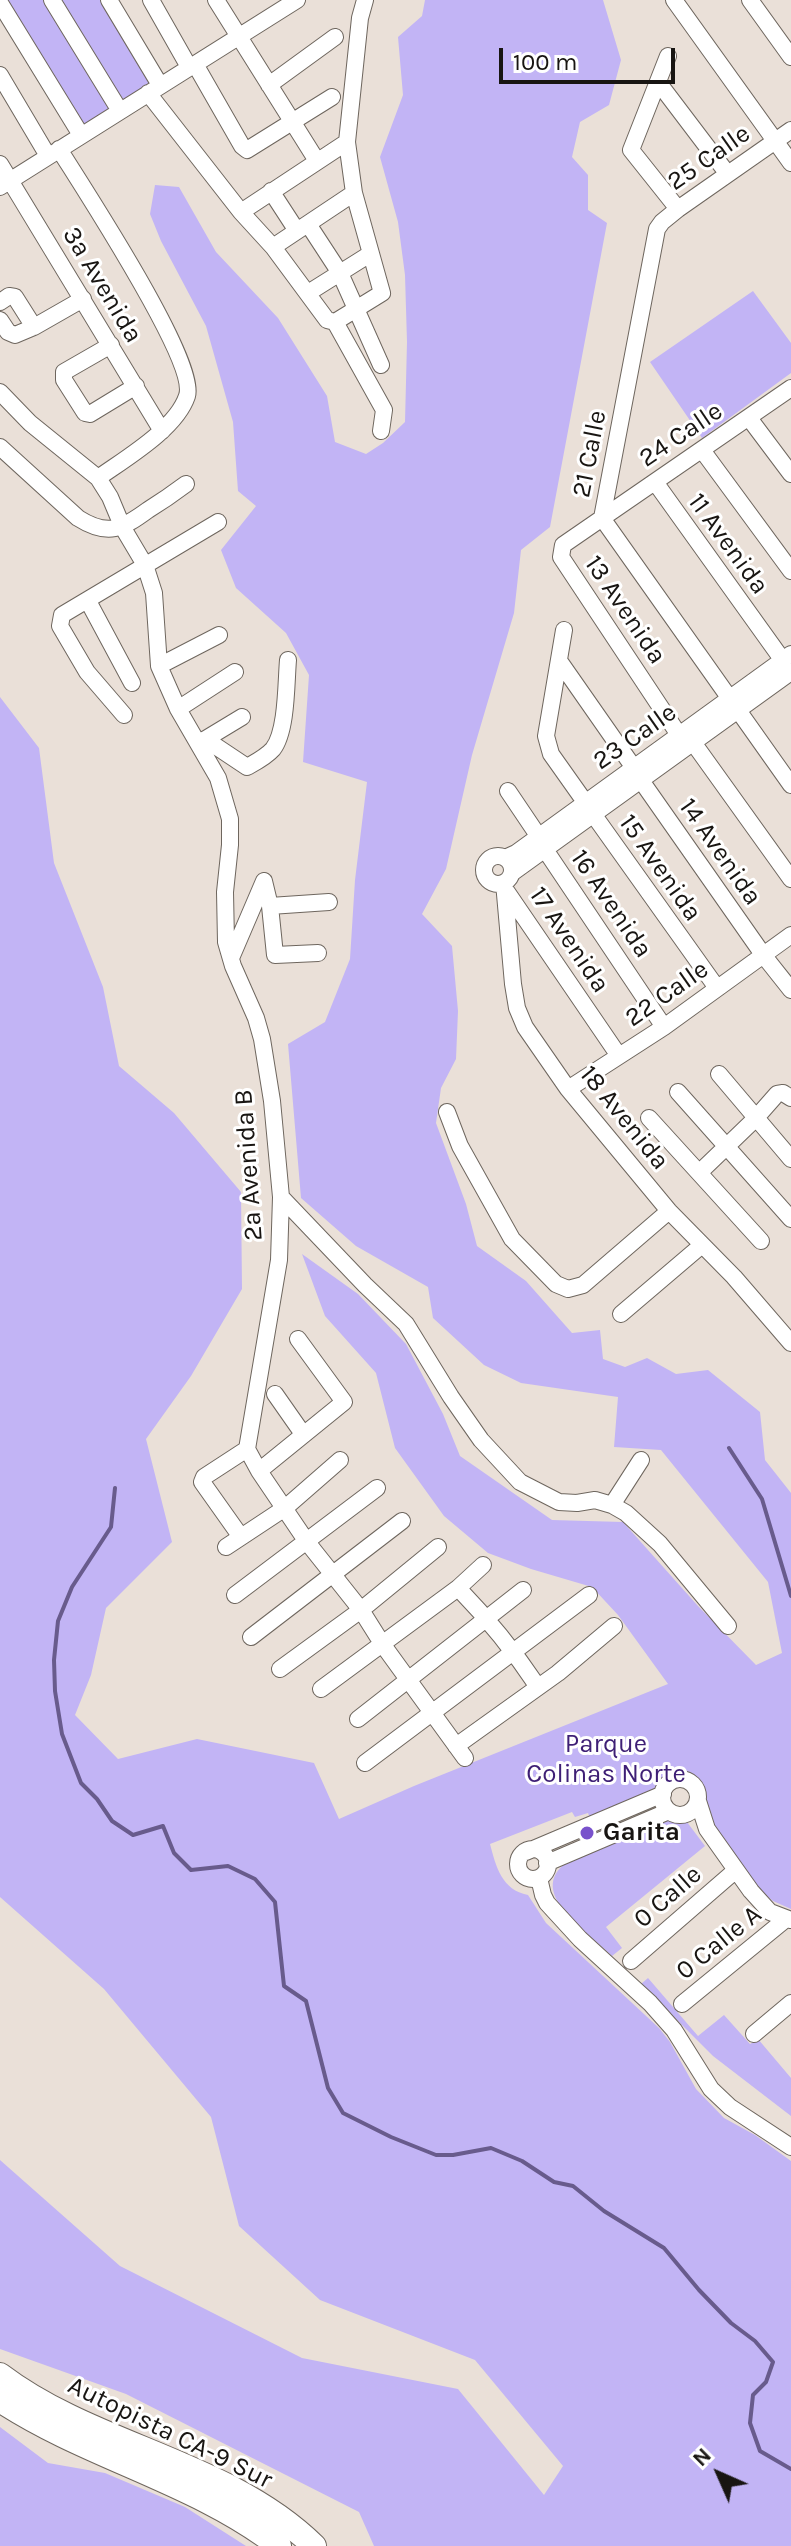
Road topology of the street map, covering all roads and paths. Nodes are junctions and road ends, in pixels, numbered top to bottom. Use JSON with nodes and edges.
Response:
{"nodes":[{"id":1,"x":52,"y":0,"type":"edge"},
{"id":2,"x":109,"y":0,"type":"edge"},
{"id":3,"x":151,"y":0,"type":"edge"},
{"id":4,"x":216,"y":0,"type":"edge"},
{"id":5,"x":365,"y":0,"type":"edge"},
{"id":6,"x":674,"y":0,"type":"edge"},
{"id":7,"x":750,"y":0,"type":"edge"},
{"id":8,"x":0,"y":3,"type":"edge"},
{"id":9,"x":287,"y":3,"type":"edge"},
{"id":10,"x":239,"y":37,"type":"junction"},
{"id":11,"x":335,"y":37,"type":"dead end"},
{"id":12,"x":668,"y":56,"type":"dead end"},
{"id":13,"x":791,"y":57,"type":"edge"},
{"id":14,"x":192,"y":66,"type":"junction"},
{"id":15,"x":0,"y":75,"type":"edge"},
{"id":16,"x":658,"y":82,"type":"junction"},
{"id":17,"x":269,"y":85,"type":"junction"},
{"id":18,"x":154,"y":89,"type":"junction"},
{"id":19,"x":332,"y":97,"type":"dead end"},
{"id":20,"x":120,"y":111,"type":"junction"},
{"id":21,"x":292,"y":122,"type":"junction"},
{"id":22,"x":791,"y":130,"type":"edge"},
{"id":23,"x":81,"y":135,"type":"junction"},
{"id":24,"x":775,"y":141,"type":"junction"},
{"id":25,"x":347,"y":142,"type":"junction"},
{"id":26,"x":54,"y":152,"type":"junction"},
{"id":27,"x":317,"y":161,"type":"junction"},
{"id":28,"x":791,"y":163,"type":"edge"},
{"id":29,"x":0,"y":164,"type":"edge"},
{"id":30,"x":727,"y":173,"type":"junction"},
{"id":31,"x":5,"y":184,"type":"edge"},
{"id":32,"x":271,"y":191,"type":"junction"},
{"id":33,"x":354,"y":193,"type":"junction"},
{"id":34,"x":678,"y":209,"type":"junction"},
{"id":35,"x":241,"y":212,"type":"junction"},
{"id":36,"x":302,"y":227,"type":"junction"},
{"id":37,"x":657,"y":229,"type":"joint"},
{"id":38,"x":273,"y":247,"type":"junction"},
{"id":39,"x":370,"y":254,"type":"junction"},
{"id":40,"x":340,"y":273,"type":"junction"},
{"id":41,"x":308,"y":293,"type":"junction"},
{"id":42,"x":83,"y":299,"type":"junction"},
{"id":43,"x":0,"y":302,"type":"edge"},
{"id":44,"x":356,"y":311,"type":"junction"},
{"id":45,"x":0,"y":320,"type":"edge"},
{"id":46,"x":335,"y":322,"type":"junction"},
{"id":47,"x":34,"y":327,"type":"junction"},
{"id":48,"x":111,"y":345,"type":"junction"},
{"id":49,"x":381,"y":365,"type":"dead end"},
{"id":50,"x":136,"y":386,"type":"junction"},
{"id":51,"x":791,"y":388,"type":"edge"},
{"id":52,"x":0,"y":392,"type":"edge"},
{"id":53,"x":749,"y":418,"type":"junction"},
{"id":54,"x":162,"y":431,"type":"junction"},
{"id":55,"x":381,"y":431,"type":"dead end"},
{"id":56,"x":0,"y":447,"type":"edge"},
{"id":57,"x":702,"y":450,"type":"junction"},
{"id":58,"x":791,"y":474,"type":"edge"},
{"id":59,"x":98,"y":478,"type":"junction"},
{"id":60,"x":655,"y":482,"type":"junction"},
{"id":61,"x":186,"y":484,"type":"dead end"},
{"id":62,"x":602,"y":518,"type":"junction"},
{"id":63,"x":218,"y":522,"type":"dead end"},
{"id":64,"x":123,"y":528,"type":"junction"},
{"id":65,"x":560,"y":551,"type":"joint"},
{"id":66,"x":145,"y":565,"type":"junction"},
{"id":67,"x":791,"y":571,"type":"edge"},
{"id":68,"x":88,"y":601,"type":"junction"},
{"id":69,"x":564,"y":630,"type":"dead end"},
{"id":70,"x":219,"y":635,"type":"dead end"},
{"id":71,"x":288,"y":660,"type":"dead end"},
{"id":72,"x":560,"y":662,"type":"junction"},
{"id":73,"x":159,"y":666,"type":"junction"},
{"id":74,"x":789,"y":666,"type":"edge"},
{"id":75,"x":235,"y":672,"type":"dead end"},
{"id":76,"x":132,"y":683,"type":"dead end"},
{"id":77,"x":732,"y":705,"type":"junction"},
{"id":78,"x":178,"y":709,"type":"junction"},
{"id":79,"x":124,"y":715,"type":"dead end"},
{"id":80,"x":242,"y":717,"type":"dead end"},
{"id":81,"x":686,"y":738,"type":"junction"},
{"id":82,"x":202,"y":741,"type":"junction"},
{"id":83,"x":637,"y":773,"type":"junction"},
{"id":84,"x":791,"y":785,"type":"edge"},
{"id":85,"x":508,"y":791,"type":"dead end"},
{"id":86,"x":589,"y":808,"type":"junction"},
{"id":87,"x":541,"y":842,"type":"junction"},
{"id":88,"x":507,"y":876,"type":"junction"},
{"id":89,"x":791,"y":879,"type":"edge"},
{"id":90,"x":329,"y":902,"type":"dead end"},
{"id":91,"x":270,"y":906,"type":"junction"},
{"id":92,"x":791,"y":935,"type":"edge"},
{"id":93,"x":318,"y":953,"type":"dead end"},
{"id":94,"x":764,"y":956,"type":"junction"},
{"id":95,"x":231,"y":958,"type":"junction"},
{"id":96,"x":717,"y":988,"type":"junction"},
{"id":97,"x":791,"y":990,"type":"edge"},
{"id":98,"x":664,"y":1027,"type":"junction"},
{"id":99,"x":619,"y":1056,"type":"junction"},
{"id":100,"x":719,"y":1074,"type":"dead end"},
{"id":101,"x":568,"y":1089,"type":"junction"},
{"id":102,"x":678,"y":1092,"type":"dead end"},
{"id":103,"x":791,"y":1098,"type":"edge"},
{"id":104,"x":447,"y":1112,"type":"dead end"},
{"id":105,"x":649,"y":1118,"type":"dead end"},
{"id":106,"x":755,"y":1119,"type":"junction"},
{"id":107,"x":726,"y":1147,"type":"junction"},
{"id":108,"x":791,"y":1159,"type":"edge"},
{"id":109,"x":700,"y":1172,"type":"junction"},
{"id":110,"x":281,"y":1197,"type":"junction"},
{"id":111,"x":669,"y":1211,"type":"junction"},
{"id":112,"x":791,"y":1219,"type":"edge"},
{"id":113,"x":761,"y":1241,"type":"dead end"},
{"id":114,"x":702,"y":1245,"type":"junction"},
{"id":115,"x":621,"y":1314,"type":"dead end"},
{"id":116,"x":298,"y":1339,"type":"dead end"},
{"id":117,"x":791,"y":1343,"type":"edge"},
{"id":118,"x":275,"y":1394,"type":"dead end"},
{"id":119,"x":303,"y":1434,"type":"junction"},
{"id":120,"x":247,"y":1449,"type":"junction"},
{"id":121,"x":340,"y":1460,"type":"dead end"},
{"id":122,"x":641,"y":1460,"type":"dead end"},
{"id":123,"x":259,"y":1471,"type":"junction"},
{"id":124,"x":377,"y":1488,"type":"dead end"},
{"id":125,"x":612,"y":1505,"type":"junction"},
{"id":126,"x":285,"y":1508,"type":"junction"},
{"id":127,"x":402,"y":1521,"type":"dead end"},
{"id":128,"x":241,"y":1537,"type":"junction"},
{"id":129,"x":307,"y":1542,"type":"junction"},
{"id":130,"x":226,"y":1547,"type":"dead end"},
{"id":131,"x":438,"y":1547,"type":"dead end"},
{"id":132,"x":483,"y":1565,"type":"dead end"},
{"id":133,"x":334,"y":1574,"type":"junction"},
{"id":134,"x":458,"y":1588,"type":"junction"},
{"id":135,"x":523,"y":1590,"type":"dead end"},
{"id":136,"x":235,"y":1595,"type":"dead end"},
{"id":137,"x":589,"y":1595,"type":"dead end"},
{"id":138,"x":361,"y":1610,"type":"junction"},
{"id":139,"x":487,"y":1618,"type":"junction"},
{"id":140,"x":614,"y":1626,"type":"dead end"},
{"id":141,"x":728,"y":1626,"type":"dead end"},
{"id":142,"x":251,"y":1637,"type":"dead end"},
{"id":143,"x":383,"y":1645,"type":"junction"},
{"id":144,"x":514,"y":1651,"type":"junction"},
{"id":145,"x":280,"y":1669,"type":"dead end"},
{"id":146,"x":409,"y":1681,"type":"junction"},
{"id":147,"x":538,"y":1687,"type":"junction"},
{"id":148,"x":321,"y":1689,"type":"dead end"},
{"id":149,"x":432,"y":1713,"type":"junction"},
{"id":150,"x":358,"y":1719,"type":"dead end"},
{"id":151,"x":365,"y":1763,"type":"dead end"},
{"id":152,"x":698,"y":1801,"type":"junction"},
{"id":153,"x":671,"y":1807,"type":"junction"},
{"id":154,"x":707,"y":1829,"type":"junction"},
{"id":155,"x":571,"y":1831,"type":"junction"},
{"id":156,"x":579,"y":1848,"type":"junction"},
{"id":157,"x":526,"y":1852,"type":"junction"},
{"id":158,"x":736,"y":1870,"type":"junction"},
{"id":159,"x":543,"y":1871,"type":"junction"},
{"id":160,"x":789,"y":1919,"type":"edge"},
{"id":161,"x":631,"y":1961,"type":"dead end"},
{"id":162,"x":791,"y":2003,"type":"edge"},
{"id":163,"x":682,"y":2004,"type":"dead end"},
{"id":164,"x":754,"y":2034,"type":"dead end"},
{"id":165,"x":791,"y":2147,"type":"edge"},
{"id":166,"x":0,"y":2375,"type":"edge"},
{"id":167,"x":0,"y":2400,"type":"edge"},
{"id":168,"x":279,"y":2546,"type":"edge"},
{"id":169,"x":314,"y":2546,"type":"edge"}],
"edges":[{"from":1,"to":20,"type":"street"},
{"from":2,"to":18,"type":"street"},
{"from":3,"to":14,"type":"street"},
{"from":4,"to":10,"type":"street"},
{"from":5,"to":25,"type":"street"},
{"from":6,"to":24,"type":"street"},
{"from":7,"to":13,"type":"street"},
{"from":8,"to":23,"type":"street"},
{"from":9,"to":10,"type":"street"},
{"from":10,"to":14,"type":"street"},
{"from":10,"to":17,"type":"street"},
{"from":11,"to":17,"type":"street"},
{"from":12,"to":16,"type":"street"},
{"from":14,"to":18,"type":"street"},
{"from":14,"to":21,"type":"street"},
{"from":15,"to":26,"type":"street"},
{"from":16,"to":30,"type":"street"},
{"from":16,"to":34,"type":"street"},
{"from":17,"to":21,"type":"street"},
{"from":18,"to":20,"type":"street"},
{"from":18,"to":35,"type":"street"},
{"from":19,"to":21,"type":"street"},
{"from":20,"to":23,"type":"street"},
{"from":21,"to":27,"type":"street"},
{"from":22,"to":24,"type":"street","name":"25 Calle"},
{"from":23,"to":26,"type":"street"},
{"from":24,"to":28,"type":"street"},
{"from":24,"to":30,"type":"street","name":"25 Calle"},
{"from":25,"to":27,"type":"street"},
{"from":25,"to":33,"type":"street"},
{"from":26,"to":31,"type":"street"},
{"from":26,"to":54,"type":"street"},
{"from":27,"to":32,"type":"street"},
{"from":29,"to":31,"type":"street","name":"3a Avenida"},
{"from":30,"to":34,"type":"street","name":"25 Calle"},
{"from":31,"to":42,"type":"street","name":"3a Avenida"},
{"from":32,"to":35,"type":"street"},
{"from":32,"to":36,"type":"street"},
{"from":33,"to":36,"type":"street"},
{"from":33,"to":39,"type":"street"},
{"from":34,"to":37,"type":"street","name":"25 Calle"},
{"from":35,"to":38,"type":"street"},
{"from":36,"to":38,"type":"street"},
{"from":36,"to":40,"type":"street"},
{"from":37,"to":62,"type":"street","name":"21 Calle"},
{"from":38,"to":41,"type":"street"},
{"from":39,"to":40,"type":"street"},
{"from":39,"to":44,"type":"street"},
{"from":40,"to":41,"type":"street"},
{"from":40,"to":44,"type":"street"},
{"from":41,"to":46,"type":"street"},
{"from":42,"to":47,"type":"street"},
{"from":42,"to":48,"type":"street","name":"3a Avenida"},
{"from":43,"to":47,"type":"street"},
{"from":44,"to":46,"type":"street"},
{"from":44,"to":49,"type":"street"},
{"from":45,"to":47,"type":"street"},
{"from":46,"to":55,"type":"street"},
{"from":48,"to":50,"type":"street","name":"3a Avenida"},
{"from":48,"to":50,"type":"street"},
{"from":50,"to":54,"type":"street","name":"3a Avenida"},
{"from":51,"to":53,"type":"street","name":"24 Calle"},
{"from":52,"to":59,"type":"street"},
{"from":53,"to":57,"type":"street","name":"24 Calle"},
{"from":53,"to":58,"type":"street"},
{"from":54,"to":59,"type":"street"},
{"from":56,"to":64,"type":"street"},
{"from":57,"to":60,"type":"street","name":"24 Calle"},
{"from":57,"to":67,"type":"street"},
{"from":59,"to":64,"type":"street","name":"2a Avenida B"},
{"from":60,"to":62,"type":"street","name":"24 Calle"},
{"from":60,"to":74,"type":"street","name":"11 Avenida"},
{"from":61,"to":64,"type":"street"},
{"from":62,"to":65,"type":"street","name":"24 Calle"},
{"from":62,"to":77,"type":"street","name":"21 Calle"},
{"from":63,"to":66,"type":"street"},
{"from":64,"to":66,"type":"street","name":"2a Avenida B"},
{"from":65,"to":81,"type":"street","name":"13 Avenida"},
{"from":66,"to":68,"type":"street"},
{"from":66,"to":73,"type":"street","name":"2a Avenida B"},
{"from":68,"to":76,"type":"street"},
{"from":68,"to":79,"type":"street"},
{"from":69,"to":72,"type":"street"},
{"from":70,"to":73,"type":"street"},
{"from":71,"to":82,"type":"street"},
{"from":72,"to":83,"type":"street","name":"14 Avenida"},
{"from":72,"to":86,"type":"street","name":"15 Avenida"},
{"from":73,"to":78,"type":"street","name":"2a Avenida B"},
{"from":74,"to":77,"type":"street","name":"23 Calle"},
{"from":75,"to":78,"type":"street"},
{"from":77,"to":81,"type":"street","name":"23 Calle"},
{"from":77,"to":84,"type":"street","name":"21 Calle"},
{"from":78,"to":82,"type":"street","name":"2a Avenida B"},
{"from":80,"to":82,"type":"street"},
{"from":81,"to":83,"type":"street","name":"23 Calle"},
{"from":81,"to":89,"type":"street","name":"13 Avenida"},
{"from":82,"to":95,"type":"street","name":"2a Avenida B"},
{"from":83,"to":86,"type":"street","name":"23 Calle"},
{"from":83,"to":94,"type":"street","name":"14 Avenida"},
{"from":85,"to":87,"type":"street","name":"16 Avenida"},
{"from":86,"to":87,"type":"street","name":"23 Calle"},
{"from":86,"to":96,"type":"street","name":"15 Avenida"},
{"from":87,"to":88,"type":"street","name":"23 Calle"},
{"from":87,"to":98,"type":"street","name":"16 Avenida"},
{"from":88,"to":99,"type":"street","name":"17 Avenida"},
{"from":88,"to":101,"type":"street","name":"18 Avenida"},
{"from":90,"to":91,"type":"street"},
{"from":91,"to":93,"type":"street"},
{"from":91,"to":95,"type":"street"},
{"from":92,"to":94,"type":"street","name":"22 Calle"},
{"from":94,"to":96,"type":"street","name":"22 Calle"},
{"from":94,"to":97,"type":"street","name":"14 Avenida"},
{"from":95,"to":110,"type":"street","name":"2a Avenida B"},
{"from":96,"to":98,"type":"street","name":"22 Calle"},
{"from":98,"to":99,"type":"street","name":"22 Calle"},
{"from":99,"to":101,"type":"street","name":"22 Calle"},
{"from":100,"to":106,"type":"street"},
{"from":101,"to":111,"type":"street","name":"18 Avenida"},
{"from":102,"to":107,"type":"street"},
{"from":103,"to":106,"type":"street"},
{"from":104,"to":111,"type":"street"},
{"from":105,"to":109,"type":"street"},
{"from":106,"to":107,"type":"street"},
{"from":106,"to":108,"type":"street"},
{"from":107,"to":109,"type":"street"},
{"from":107,"to":112,"type":"street"},
{"from":109,"to":113,"type":"street"},
{"from":110,"to":120,"type":"street","name":"2a Avenida B"},
{"from":110,"to":125,"type":"street"},
{"from":111,"to":114,"type":"street","name":"18 Avenida"},
{"from":114,"to":115,"type":"street"},
{"from":114,"to":117,"type":"street","name":"18 Avenida"},
{"from":116,"to":119,"type":"street"},
{"from":118,"to":119,"type":"street"},
{"from":119,"to":123,"type":"street"},
{"from":120,"to":123,"type":"street"},
{"from":120,"to":128,"type":"street"},
{"from":121,"to":126,"type":"street"},
{"from":122,"to":125,"type":"street"},
{"from":123,"to":126,"type":"street"},
{"from":124,"to":129,"type":"street"},
{"from":125,"to":141,"type":"street"},
{"from":126,"to":128,"type":"street"},
{"from":126,"to":129,"type":"street"},
{"from":127,"to":133,"type":"street"},
{"from":128,"to":130,"type":"street"},
{"from":129,"to":133,"type":"street"},
{"from":129,"to":136,"type":"street"},
{"from":131,"to":138,"type":"street"},
{"from":132,"to":134,"type":"street"},
{"from":133,"to":138,"type":"street"},
{"from":133,"to":142,"type":"street"},
{"from":134,"to":139,"type":"street"},
{"from":134,"to":143,"type":"street"},
{"from":135,"to":139,"type":"street"},
{"from":137,"to":144,"type":"street"},
{"from":138,"to":143,"type":"street"},
{"from":138,"to":145,"type":"street"},
{"from":139,"to":144,"type":"street"},
{"from":139,"to":146,"type":"street"},
{"from":140,"to":147,"type":"street"},
{"from":143,"to":146,"type":"street"},
{"from":143,"to":148,"type":"street"},
{"from":144,"to":147,"type":"street"},
{"from":144,"to":149,"type":"street"},
{"from":146,"to":149,"type":"street"},
{"from":146,"to":150,"type":"street"},
{"from":147,"to":149,"type":"street"},
{"from":149,"to":151,"type":"street"},
{"from":152,"to":153,"type":"street"},
{"from":152,"to":153,"type":"street"},
{"from":152,"to":154,"type":"street"},
{"from":153,"to":154,"type":"street"},
{"from":153,"to":155,"type":"street"},
{"from":153,"to":156,"type":"street"},
{"from":154,"to":158,"type":"street"},
{"from":155,"to":156,"type":"street"},
{"from":155,"to":157,"type":"street"},
{"from":156,"to":159,"type":"street"},
{"from":157,"to":159,"type":"street"},
{"from":157,"to":159,"type":"street"},
{"from":158,"to":160,"type":"street"},
{"from":158,"to":161,"type":"street","name":"0 Calle"},
{"from":159,"to":165,"type":"street"},
{"from":160,"to":163,"type":"street","name":"0 Calle A"},
{"from":162,"to":164,"type":"street"},
{"from":166,"to":169,"type":"highway","name":"Autopista CA-9 Sur"},
{"from":167,"to":168,"type":"highway","name":"Autopista CA-9 Sur"}]}
